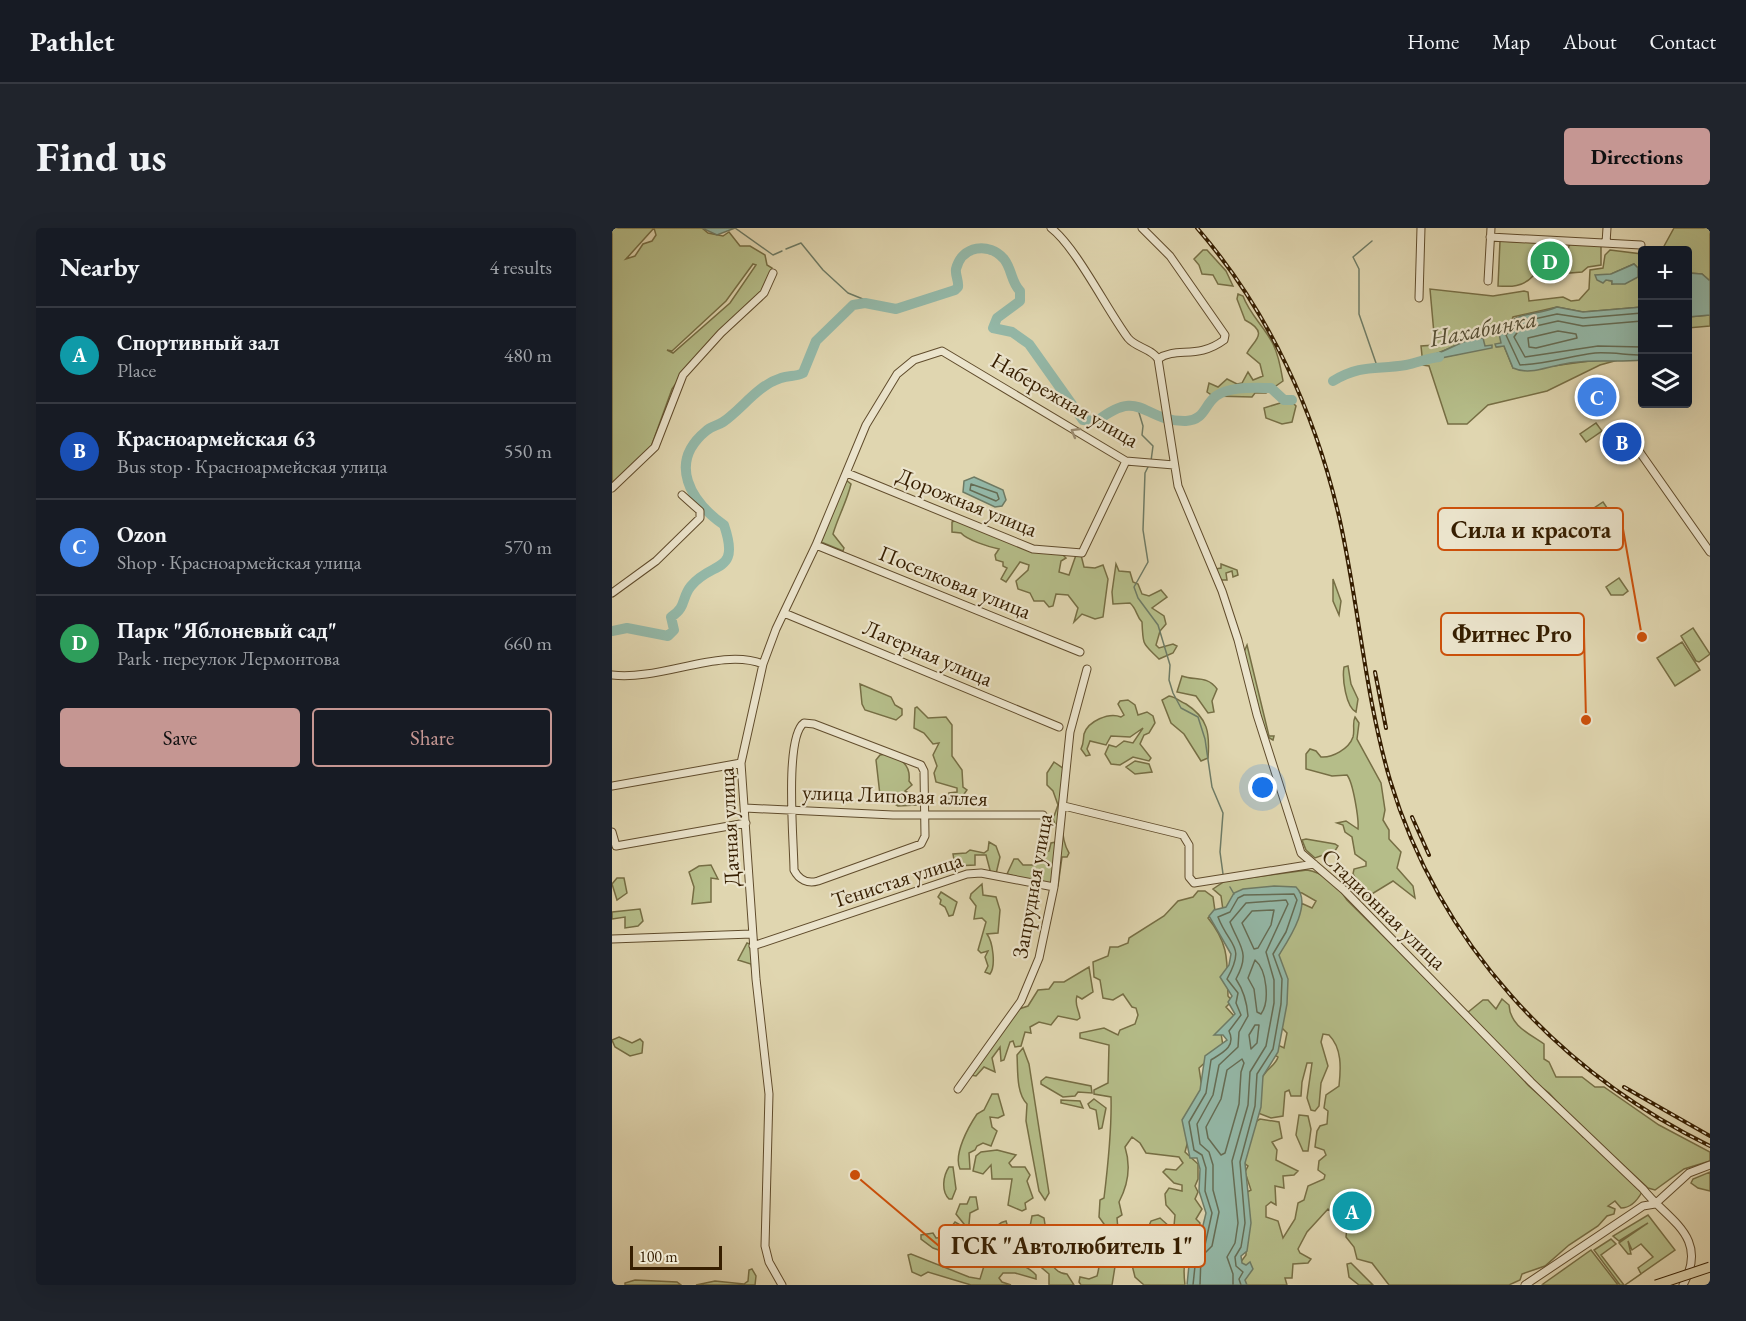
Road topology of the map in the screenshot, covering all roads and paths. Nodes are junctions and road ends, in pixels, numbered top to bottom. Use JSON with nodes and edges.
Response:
{"nodes":[{"id":1,"x":1051,"y":228,"type":"edge"},
{"id":2,"x":1142,"y":228,"type":"edge"},
{"id":3,"x":1421,"y":228,"type":"edge"},
{"id":4,"x":1491,"y":228,"type":"edge"},
{"id":5,"x":1607,"y":228,"type":"edge"},
{"id":6,"x":1490,"y":237,"type":"junction"},
{"id":7,"x":1606,"y":243,"type":"junction"},
{"id":8,"x":1641,"y":245,"type":"dead end"},
{"id":9,"x":772,"y":273,"type":"dead end"},
{"id":10,"x":1488,"y":281,"type":"dead end"},
{"id":11,"x":1419,"y":298,"type":"dead end"},
{"id":12,"x":942,"y":351,"type":"joint"},
{"id":13,"x":1158,"y":359,"type":"junction"},
{"id":14,"x":1627,"y":434,"type":"dead end"},
{"id":15,"x":1126,"y":461,"type":"junction"},
{"id":16,"x":1174,"y":465,"type":"junction"},
{"id":17,"x":846,"y":473,"type":"junction"},
{"id":18,"x":612,"y":488,"type":"edge"},
{"id":19,"x":682,"y":495,"type":"dead end"},
{"id":20,"x":816,"y":545,"type":"junction"},
{"id":21,"x":1710,"y":552,"type":"edge"},
{"id":22,"x":612,"y":593,"type":"edge"},
{"id":23,"x":784,"y":614,"type":"junction"},
{"id":24,"x":1080,"y":652,"type":"dead end"},
{"id":25,"x":763,"y":663,"type":"junction"},
{"id":26,"x":1087,"y":669,"type":"dead end"},
{"id":27,"x":612,"y":675,"type":"edge"},
{"id":28,"x":1059,"y":727,"type":"dead end"},
{"id":29,"x":741,"y":763,"type":"junction"},
{"id":30,"x":612,"y":786,"type":"edge"},
{"id":31,"x":1064,"y":806,"type":"junction"},
{"id":32,"x":745,"y":808,"type":"junction"},
{"id":33,"x":792,"y":810,"type":"junction"},
{"id":34,"x":1043,"y":815,"type":"dead end"},
{"id":35,"x":925,"y":816,"type":"junction"},
{"id":36,"x":746,"y":823,"type":"junction"},
{"id":37,"x":612,"y":832,"type":"edge"},
{"id":38,"x":1314,"y":864,"type":"junction"},
{"id":39,"x":1054,"y":887,"type":"junction"},
{"id":40,"x":752,"y":934,"type":"junction"},
{"id":41,"x":612,"y":939,"type":"edge"},
{"id":42,"x":753,"y":946,"type":"junction"},
{"id":43,"x":958,"y":1089,"type":"dead end"},
{"id":44,"x":1710,"y":1165,"type":"edge"},
{"id":45,"x":1655,"y":1204,"type":"junction"},
{"id":46,"x":1710,"y":1267,"type":"edge"},
{"id":47,"x":1546,"y":1272,"type":"junction"},
{"id":48,"x":782,"y":1285,"type":"edge"},
{"id":49,"x":1525,"y":1285,"type":"edge"},
{"id":50,"x":1533,"y":1285,"type":"edge"},
{"id":51,"x":1656,"y":1285,"type":"edge"},
{"id":52,"x":1683,"y":1285,"type":"edge"}],
"edges":[{"from":1,"to":13,"type":"street"},
{"from":2,"to":13,"type":"street"},
{"from":3,"to":11,"type":"street"},
{"from":4,"to":6,"type":"street"},
{"from":5,"to":7,"type":"street"},
{"from":6,"to":7,"type":"street"},
{"from":6,"to":10,"type":"street"},
{"from":7,"to":8,"type":"street"},
{"from":9,"to":18,"type":"street"},
{"from":15,"to":12,"type":"street","name":"Набережная улица","one_way":true},
{"from":12,"to":17,"type":"street","name":"Дачная улица"},
{"from":13,"to":16,"type":"street","name":"Стадионная улица"},
{"from":14,"to":21,"type":"street"},
{"from":15,"to":16,"type":"street","name":"Набережная улица"},
{"from":15,"to":17,"type":"street","name":"Дорожная улица"},
{"from":16,"to":38,"type":"street","name":"Стадионная улица"},
{"from":17,"to":20,"type":"street","name":"Дачная улица"},
{"from":19,"to":22,"type":"street"},
{"from":20,"to":23,"type":"street","name":"Дачная улица"},
{"from":20,"to":24,"type":"street","name":"Поселковая улица"},
{"from":23,"to":25,"type":"street","name":"Дачная улица"},
{"from":23,"to":28,"type":"street","name":"Лагерная улица"},
{"from":25,"to":27,"type":"street"},
{"from":25,"to":29,"type":"street","name":"Дачная улица"},
{"from":26,"to":31,"type":"street","name":"Запрудная улица"},
{"from":29,"to":30,"type":"street"},
{"from":29,"to":32,"type":"street","name":"Дачная улица"},
{"from":31,"to":38,"type":"street"},
{"from":31,"to":39,"type":"street","name":"Запрудная улица"},
{"from":32,"to":33,"type":"street","name":"улица Липовая аллея"},
{"from":32,"to":36,"type":"street","name":"Дачная улица"},
{"from":33,"to":35,"type":"street","name":"улица Липовая аллея"},
{"from":33,"to":35,"type":"street"},
{"from":33,"to":35,"type":"street"},
{"from":34,"to":35,"type":"street","name":"улица Липовая аллея"},
{"from":36,"to":37,"type":"street"},
{"from":36,"to":40,"type":"street","name":"Дачная улица"},
{"from":38,"to":45,"type":"street","name":"Стадионная улица"},
{"from":39,"to":42,"type":"street","name":"Тенистая улица"},
{"from":39,"to":43,"type":"street","name":"Запрудная улица"},
{"from":40,"to":41,"type":"street"},
{"from":40,"to":42,"type":"street","name":"Дачная улица"},
{"from":42,"to":48,"type":"street","name":"Дачная улица"},
{"from":44,"to":45,"type":"street"},
{"from":45,"to":47,"type":"street"},
{"from":45,"to":52,"type":"street","name":"Стадионная улица"},
{"from":46,"to":51,"type":"main road","bridge":true},
{"from":47,"to":49,"type":"street"},
{"from":47,"to":50,"type":"street"}]}
